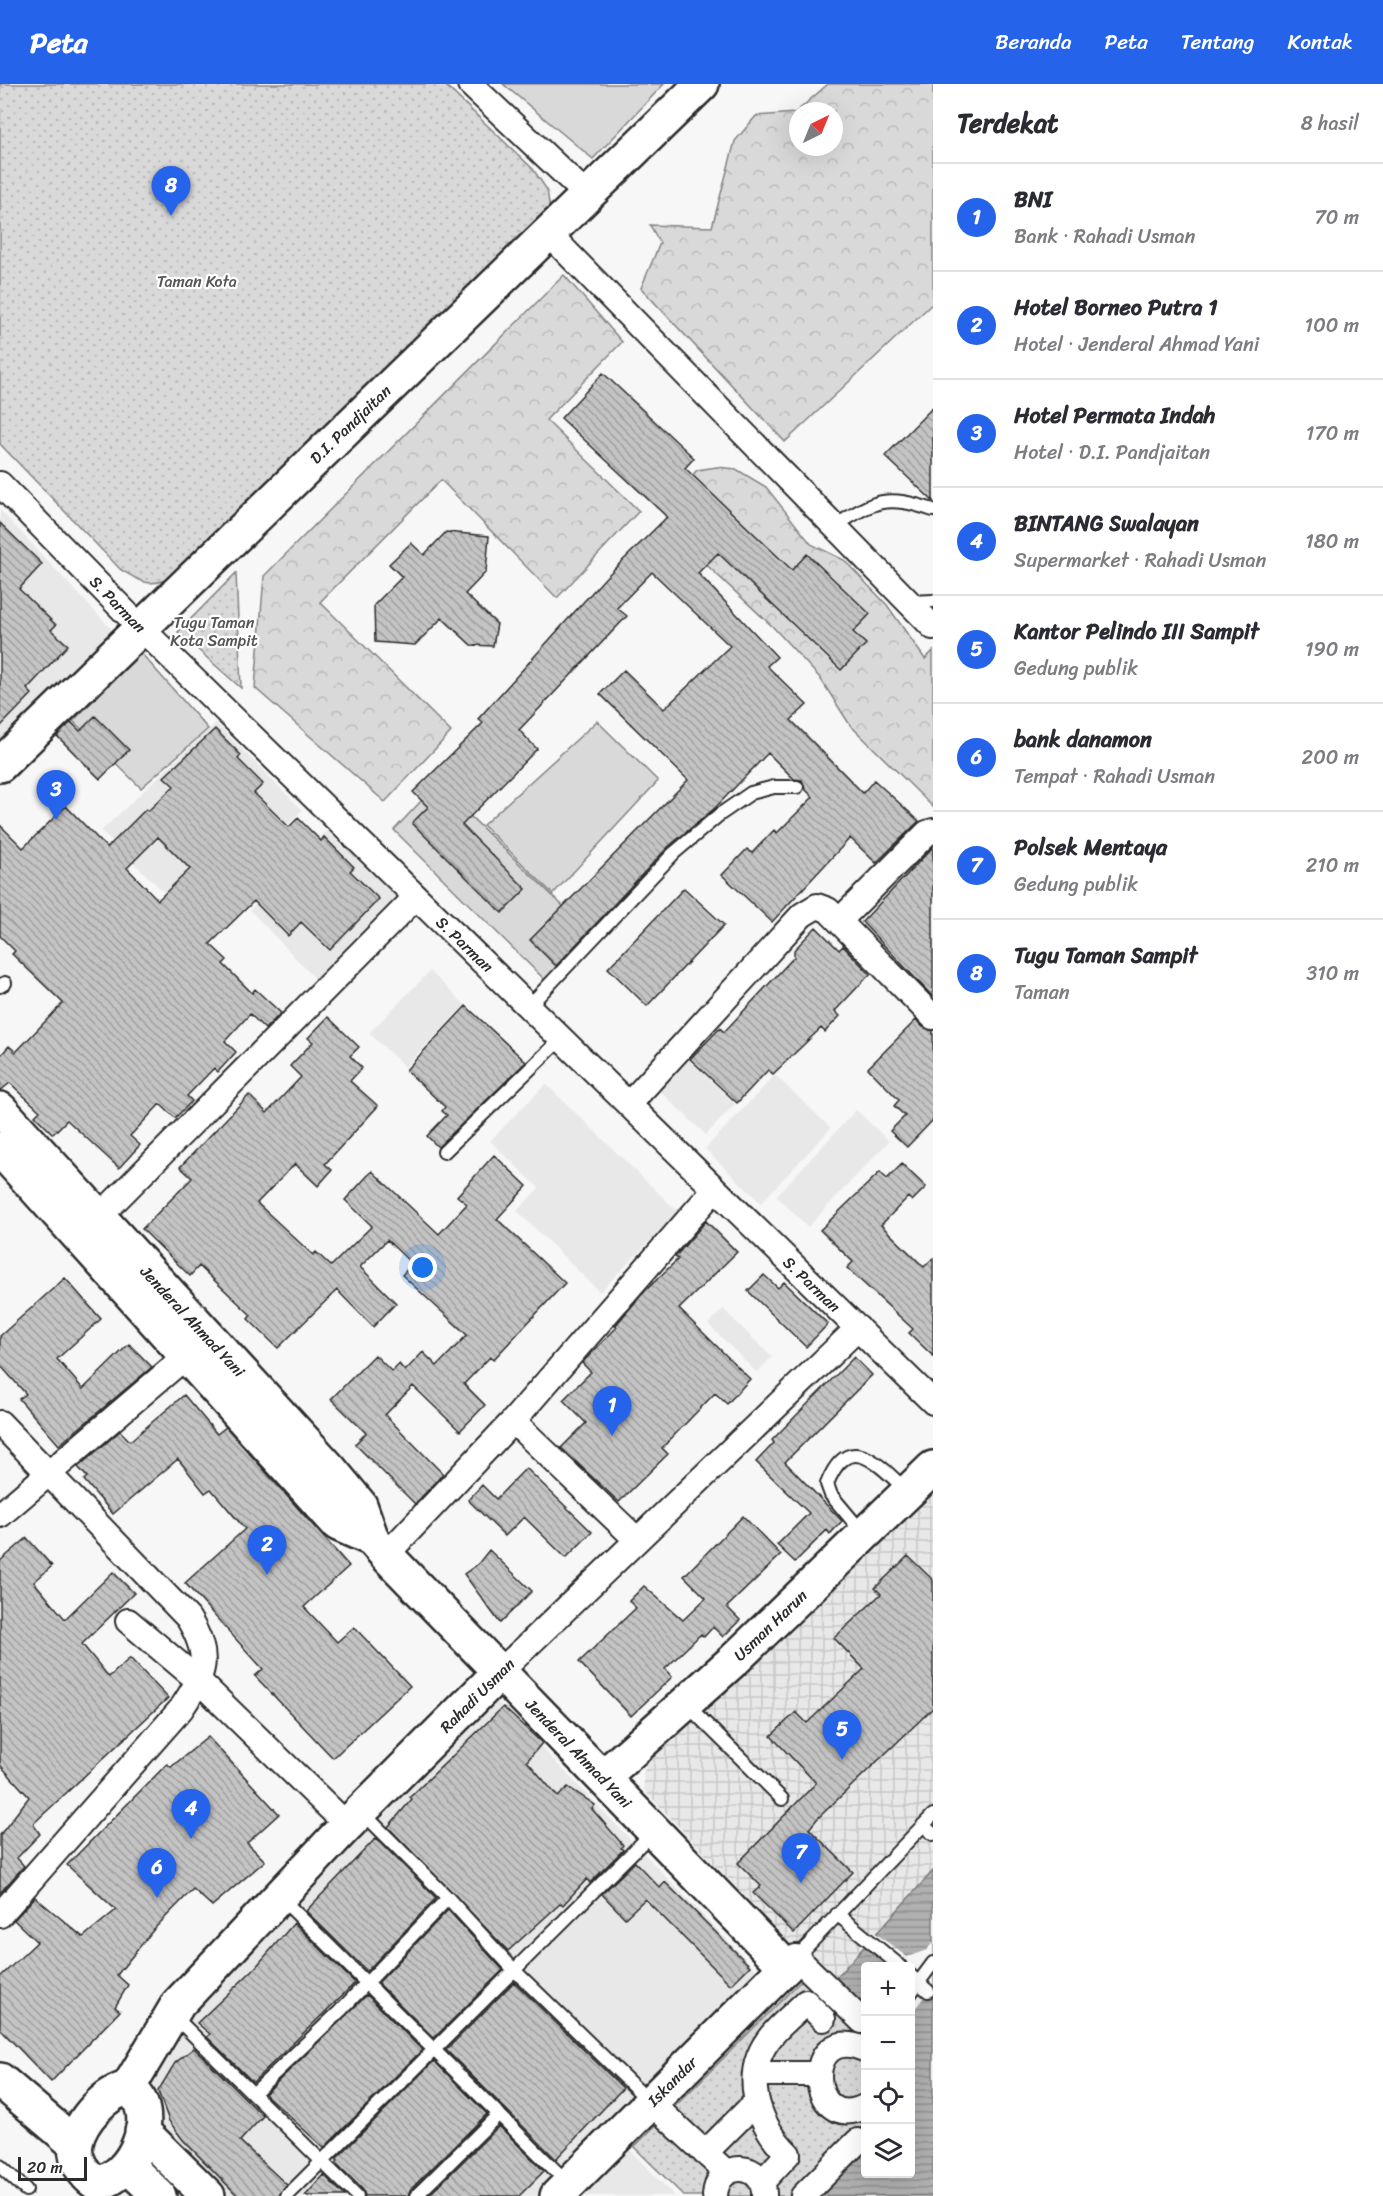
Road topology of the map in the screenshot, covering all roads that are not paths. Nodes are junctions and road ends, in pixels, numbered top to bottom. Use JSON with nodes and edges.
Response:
{"nodes":[{"id":1,"x":470,"y":84,"type":"edge"},
{"id":2,"x":702,"y":84,"type":"edge"},
{"id":3,"x":587,"y":195,"type":"junction"},
{"id":4,"x":548,"y":233,"type":"junction"},
{"id":5,"x":3,"y":494,"type":"edge"},
{"id":6,"x":933,"y":510,"type":"edge"},
{"id":7,"x":835,"y":526,"type":"junction"},
{"id":8,"x":933,"y":601,"type":"edge"},
{"id":9,"x":909,"y":602,"type":"junction"},
{"id":10,"x":140,"y":627,"type":"junction"},
{"id":11,"x":933,"y":627,"type":"edge"},
{"id":12,"x":0,"y":765,"type":"edge"},
{"id":13,"x":797,"y":787,"type":"dead end"},
{"id":14,"x":933,"y":831,"type":"edge"},
{"id":15,"x":416,"y":897,"type":"junction"},
{"id":16,"x":839,"y":921,"type":"junction"},
{"id":17,"x":529,"y":1006,"type":"junction"},
{"id":18,"x":933,"y":1017,"type":"edge"},
{"id":19,"x":562,"y":1038,"type":"junction"},
{"id":20,"x":630,"y":1103,"type":"junction"},
{"id":21,"x":0,"y":1109,"type":"edge"},
{"id":22,"x":0,"y":1149,"type":"edge"},
{"id":23,"x":444,"y":1152,"type":"dead end"},
{"id":24,"x":715,"y":1189,"type":"junction"},
{"id":25,"x":98,"y":1218,"type":"junction"},
{"id":26,"x":858,"y":1328,"type":"junction"},
{"id":27,"x":185,"y":1357,"type":"junction"},
{"id":28,"x":933,"y":1402,"type":"edge"},
{"id":29,"x":513,"y":1421,"type":"junction"},
{"id":30,"x":0,"y":1423,"type":"edge"},
{"id":31,"x":933,"y":1468,"type":"edge"},
{"id":32,"x":48,"y":1474,"type":"junction"},
{"id":33,"x":909,"y":1492,"type":"junction"},
{"id":34,"x":0,"y":1515,"type":"edge"},
{"id":35,"x":864,"y":1534,"type":"junction"},
{"id":36,"x":636,"y":1539,"type":"junction"},
{"id":37,"x":379,"y":1547,"type":"junction"},
{"id":38,"x":128,"y":1621,"type":"dead end"},
{"id":39,"x":500,"y":1672,"type":"junction"},
{"id":40,"x":199,"y":1682,"type":"junction"},
{"id":41,"x":686,"y":1704,"type":"junction"},
{"id":42,"x":603,"y":1777,"type":"junction"},
{"id":43,"x":783,"y":1799,"type":"dead end"},
{"id":44,"x":933,"y":1815,"type":"edge"},
{"id":45,"x":354,"y":1818,"type":"junction"},
{"id":46,"x":923,"y":1825,"type":"junction"},
{"id":47,"x":654,"y":1831,"type":"junction"},
{"id":48,"x":933,"y":1834,"type":"edge"},
{"id":49,"x":280,"y":1897,"type":"junction"},
{"id":50,"x":448,"y":1898,"type":"junction"},
{"id":51,"x":837,"y":1914,"type":"junction"},
{"id":52,"x":0,"y":1915,"type":"edge"},
{"id":53,"x":791,"y":1962,"type":"junction"},
{"id":54,"x":895,"y":1962,"type":"edge"},
{"id":55,"x":933,"y":1963,"type":"edge"},
{"id":56,"x":514,"y":1970,"type":"junction"},
{"id":57,"x":915,"y":1979,"type":"edge"},
{"id":58,"x":366,"y":1982,"type":"junction"},
{"id":59,"x":928,"y":1991,"type":"dead end"},
{"id":60,"x":168,"y":2018,"type":"junction"},
{"id":61,"x":823,"y":2019,"type":"dead end"},
{"id":62,"x":861,"y":2020,"type":"edge"},
{"id":63,"x":861,"y":2049,"type":"edge"},
{"id":64,"x":434,"y":2050,"type":"junction"},
{"id":65,"x":755,"y":2074,"type":"junction"},
{"id":66,"x":817,"y":2074,"type":"junction"},
{"id":67,"x":0,"y":2080,"type":"edge"},
{"id":68,"x":128,"y":2088,"type":"junction"},
{"id":69,"x":254,"y":2094,"type":"junction"},
{"id":70,"x":756,"y":2102,"type":"junction"},
{"id":71,"x":650,"y":2103,"type":"junction"},
{"id":72,"x":861,"y":2107,"type":"edge"},
{"id":73,"x":498,"y":2114,"type":"junction"},
{"id":74,"x":142,"y":2131,"type":"junction"},
{"id":75,"x":858,"y":2141,"type":"dead end"},
{"id":76,"x":75,"y":2144,"type":"junction"},
{"id":77,"x":705,"y":2153,"type":"junction"},
{"id":78,"x":322,"y":2161,"type":"junction"},
{"id":79,"x":0,"y":2166,"type":"edge"},
{"id":80,"x":127,"y":2166,"type":"junction"},
{"id":81,"x":726,"y":2172,"type":"junction"},
{"id":82,"x":92,"y":2189,"type":"edge"},
{"id":83,"x":763,"y":2189,"type":"edge"},
{"id":84,"x":26,"y":2190,"type":"dead end"},
{"id":85,"x":563,"y":2190,"type":"edge"},
{"id":86,"x":159,"y":2196,"type":"edge"},
{"id":87,"x":208,"y":2196,"type":"edge"},
{"id":88,"x":287,"y":2196,"type":"edge"},
{"id":89,"x":357,"y":2196,"type":"edge"},
{"id":90,"x":416,"y":2196,"type":"edge"},
{"id":91,"x":715,"y":2196,"type":"edge"},
{"id":92,"x":803,"y":2196,"type":"edge"}],
"edges":[{"from":1,"to":3,"type":"street"},
{"from":2,"to":3,"type":"main road","name":"D.I. Pandjaitan"},
{"from":3,"to":4,"type":"main road","name":"D.I. Pandjaitan"},
{"from":4,"to":7,"type":"street"},
{"from":4,"to":10,"type":"main road","name":"D.I. Pandjaitan"},
{"from":5,"to":10,"type":"street","name":"S. Parman"},
{"from":6,"to":7,"type":"lane"},
{"from":7,"to":9,"type":"street"},
{"from":8,"to":9,"type":"lane"},
{"from":9,"to":11,"type":"street"},
{"from":10,"to":12,"type":"main road","name":"D.I. Pandjaitan"},
{"from":10,"to":15,"type":"street","name":"S. Parman"},
{"from":13,"to":17,"type":"lane"},
{"from":14,"to":16,"type":"street"},
{"from":15,"to":17,"type":"street","name":"S. Parman"},
{"from":15,"to":25,"type":"street"},
{"from":16,"to":18,"type":"street"},
{"from":16,"to":20,"type":"street"},
{"from":17,"to":19,"type":"street","name":"S. Parman"},
{"from":19,"to":20,"type":"street","name":"S. Parman"},
{"from":19,"to":23,"type":"lane"},
{"from":20,"to":24,"type":"street","name":"S. Parman"},
{"from":21,"to":25,"type":"main road","name":"Jenderal Ahmad Yani"},
{"from":22,"to":27,"type":"main road","name":"Jenderal Ahmad Yani"},
{"from":24,"to":26,"type":"street","name":"S. Parman"},
{"from":24,"to":29,"type":"street"},
{"from":25,"to":37,"type":"main road","name":"Jenderal Ahmad Yani"},
{"from":26,"to":28,"type":"street","name":"S. Parman"},
{"from":26,"to":36,"type":"street","name":"Rahadi Usman"},
{"from":27,"to":32,"type":"street"},
{"from":27,"to":37,"type":"main road","name":"Jenderal Ahmad Yani"},
{"from":29,"to":36,"type":"street"},
{"from":29,"to":37,"type":"street"},
{"from":30,"to":32,"type":"street"},
{"from":31,"to":33,"type":"main road","name":"Usman Harun"},
{"from":32,"to":34,"type":"street"},
{"from":32,"to":40,"type":"street"},
{"from":33,"to":35,"type":"main road","name":"Usman Harun"},
{"from":33,"to":35,"type":"lane"},
{"from":35,"to":41,"type":"main road","name":"Usman Harun"},
{"from":36,"to":39,"type":"street","name":"Rahadi Usman"},
{"from":37,"to":39,"type":"main road","name":"Jenderal Ahmad Yani"},
{"from":38,"to":40,"type":"street"},
{"from":39,"to":42,"type":"main road","name":"Jenderal Ahmad Yani"},
{"from":39,"to":45,"type":"main road","name":"Rahadi Usman"},
{"from":40,"to":45,"type":"street"},
{"from":40,"to":52,"type":"street"},
{"from":41,"to":42,"type":"main road","name":"Usman Harun"},
{"from":41,"to":43,"type":"lane"},
{"from":42,"to":47,"type":"main road","name":"Jenderal Ahmad Yani"},
{"from":44,"to":46,"type":"lane"},
{"from":45,"to":49,"type":"main road","name":"Rahadi Usman"},
{"from":45,"to":50,"type":"lane"},
{"from":46,"to":48,"type":"lane"},
{"from":46,"to":51,"type":"lane"},
{"from":47,"to":53,"type":"main road","name":"Jenderal Ahmad Yani"},
{"from":47,"to":56,"type":"lane"},
{"from":49,"to":58,"type":"lane"},
{"from":49,"to":60,"type":"main road","name":"Rahadi Usman"},
{"from":50,"to":56,"type":"lane"},
{"from":50,"to":58,"type":"lane"},
{"from":51,"to":53,"type":"lane"},
{"from":51,"to":54,"type":"lane"},
{"from":53,"to":62,"type":"street"},
{"from":53,"to":71,"type":"main road","name":"Iskandar"},
{"from":55,"to":57,"type":"lane"},
{"from":56,"to":64,"type":"lane"},
{"from":56,"to":71,"type":"lane"},
{"from":57,"to":59,"type":"lane"},
{"from":58,"to":64,"type":"lane"},
{"from":58,"to":69,"type":"lane"},
{"from":60,"to":68,"type":"main road","name":"Rahadi Usman"},
{"from":60,"to":69,"type":"lane"},
{"from":61,"to":65,"type":"street"},
{"from":63,"to":66,"type":"street"},
{"from":64,"to":73,"type":"lane"},
{"from":64,"to":78,"type":"lane"},
{"from":65,"to":66,"type":"street"},
{"from":65,"to":70,"type":"street"},
{"from":66,"to":72,"type":"street"},
{"from":67,"to":76,"type":"main road"},
{"from":68,"to":74,"type":"main road"},
{"from":68,"to":76,"type":"main road"},
{"from":69,"to":78,"type":"lane"},
{"from":70,"to":77,"type":"street"},
{"from":70,"to":83,"type":"street"},
{"from":71,"to":77,"type":"street"},
{"from":71,"to":85,"type":"main road","name":"Iskandar"},
{"from":73,"to":85,"type":"lane"},
{"from":73,"to":90,"type":"lane"},
{"from":74,"to":80,"type":"main road"},
{"from":74,"to":87,"type":"main road"},
{"from":75,"to":92,"type":"street"},
{"from":76,"to":82,"type":"main road"},
{"from":77,"to":81,"type":"street"},
{"from":78,"to":88,"type":"lane"},
{"from":78,"to":89,"type":"lane"},
{"from":79,"to":84,"type":"lane"},
{"from":80,"to":82,"type":"main road"},
{"from":80,"to":86,"type":"main road"},
{"from":81,"to":83,"type":"street"},
{"from":81,"to":91,"type":"street"}]}
